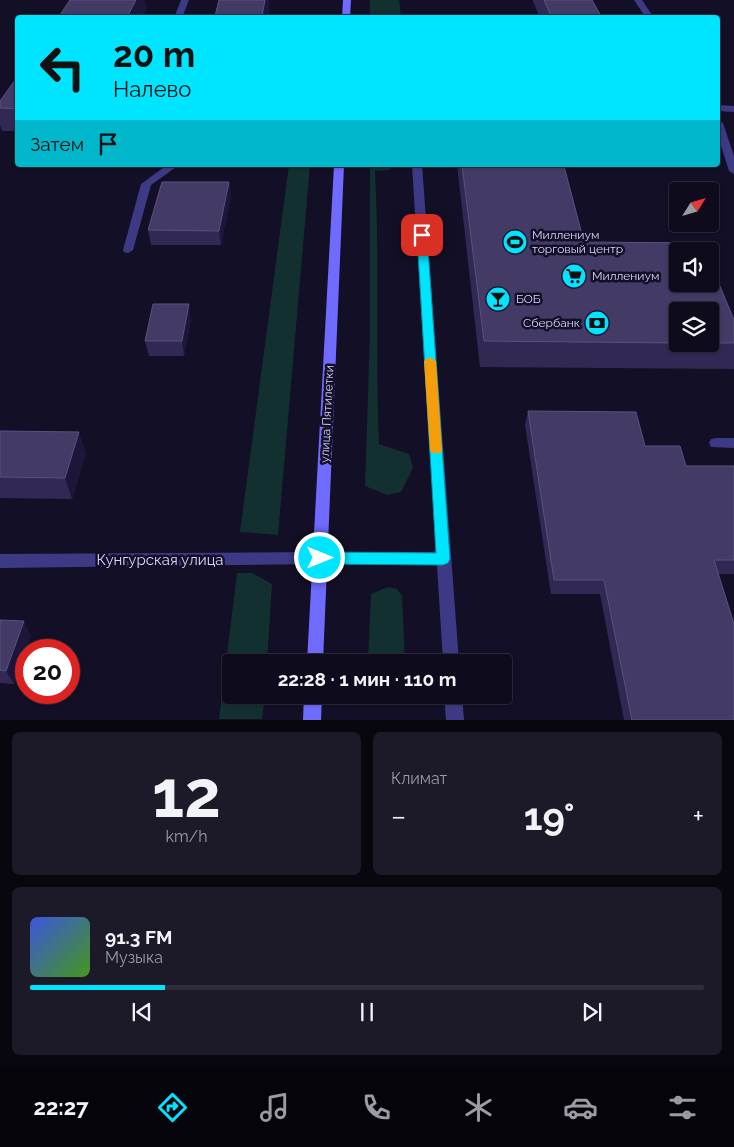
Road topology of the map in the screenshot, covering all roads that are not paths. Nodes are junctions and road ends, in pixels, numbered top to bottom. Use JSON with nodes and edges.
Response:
{"nodes":[{"id":1,"x":185,"y":0,"type":"edge"},
{"id":2,"x":347,"y":0,"type":"edge"},
{"id":3,"x":638,"y":0,"type":"edge"},
{"id":4,"x":179,"y":15,"type":"edge"},
{"id":5,"x":346,"y":15,"type":"edge"},
{"id":6,"x":648,"y":15,"type":"edge"},
{"id":7,"x":720,"y":108,"type":"edge"},
{"id":8,"x":734,"y":109,"type":"edge"},
{"id":9,"x":720,"y":129,"type":"edge"},
{"id":10,"x":171,"y":167,"type":"edge"},
{"id":11,"x":339,"y":167,"type":"edge"},
{"id":12,"x":417,"y":167,"type":"edge"},
{"id":13,"x":734,"y":171,"type":"edge"},
{"id":14,"x":128,"y":250,"type":"dead end"},
{"id":15,"x":716,"y":443,"type":"dead end"},
{"id":16,"x":734,"y":443,"type":"edge"},
{"id":17,"x":320,"y":558,"type":"junction"},
{"id":18,"x":443,"y":559,"type":"junction"},
{"id":19,"x":0,"y":561,"type":"edge"},
{"id":20,"x":315,"y":654,"type":"edge"},
{"id":21,"x":450,"y":654,"type":"edge"},
{"id":22,"x":313,"y":704,"type":"edge"},
{"id":23,"x":454,"y":704,"type":"edge"},
{"id":24,"x":312,"y":720,"type":"edge"},
{"id":25,"x":455,"y":720,"type":"edge"}],
"edges":[{"from":1,"to":4,"type":"street"},
{"from":2,"to":5,"type":"main road"},
{"from":3,"to":6,"type":"street"},
{"from":7,"to":8,"type":"street"},
{"from":9,"to":13,"type":"street"},
{"from":10,"to":14,"type":"street"},
{"from":11,"to":17,"type":"main road","name":"улица Пятилетки"},
{"from":12,"to":18,"type":"street"},
{"from":15,"to":16,"type":"street"},
{"from":17,"to":18,"type":"street","name":"Кунгурская улица"},
{"from":17,"to":19,"type":"street","name":"Кунгурская улица"},
{"from":17,"to":20,"type":"main road","name":"улица Пятилетки"},
{"from":18,"to":21,"type":"street"},
{"from":22,"to":24,"type":"main road"},
{"from":23,"to":25,"type":"street"}]}
